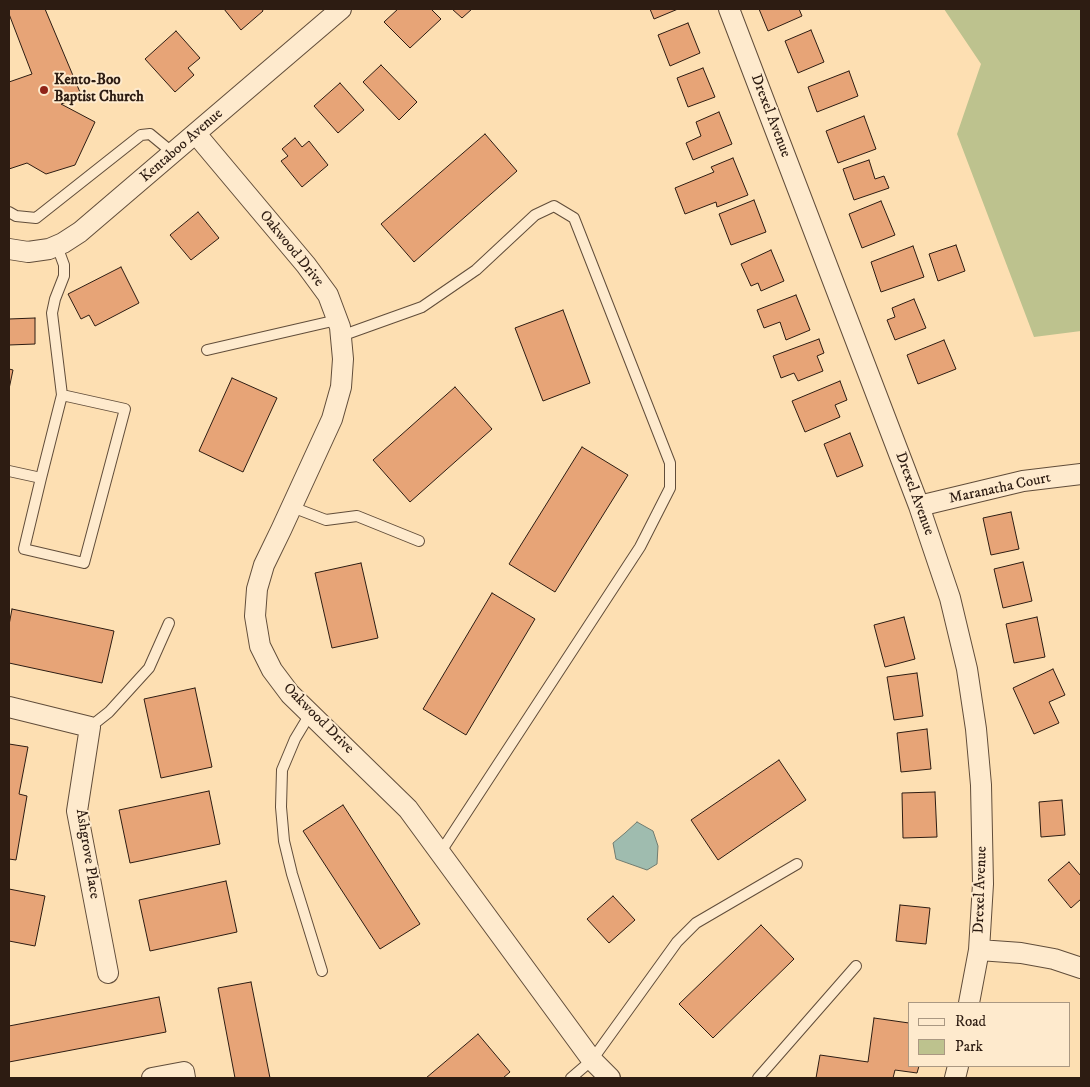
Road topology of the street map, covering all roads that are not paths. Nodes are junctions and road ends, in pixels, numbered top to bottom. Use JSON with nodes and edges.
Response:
{"nodes":[{"id":1,"x":341,"y":9,"type":"edge"},
{"id":2,"x":729,"y":9,"type":"edge"},
{"id":3,"x":196,"y":134,"type":"junction"},
{"id":4,"x":173,"y":153,"type":"junction"},
{"id":5,"x":9,"y":212,"type":"edge"},
{"id":6,"x":57,"y":246,"type":"junction"},
{"id":7,"x":9,"y":249,"type":"edge"},
{"id":8,"x":339,"y":328,"type":"junction"},
{"id":9,"x":207,"y":350,"type":"dead end"},
{"id":10,"x":62,"y":395,"type":"junction"},
{"id":11,"x":9,"y":471,"type":"edge"},
{"id":12,"x":1081,"y":474,"type":"edge"},
{"id":13,"x":41,"y":478,"type":"junction"},
{"id":14,"x":919,"y":506,"type":"junction"},
{"id":15,"x":292,"y":507,"type":"junction"},
{"id":16,"x":418,"y":541,"type":"dead end"},
{"id":17,"x":169,"y":624,"type":"dead end"},
{"id":18,"x":9,"y":708,"type":"edge"},
{"id":19,"x":310,"y":714,"type":"junction"},
{"id":20,"x":90,"y":727,"type":"junction"},
{"id":21,"x":440,"y":853,"type":"junction"},
{"id":22,"x":797,"y":864,"type":"dead end"},
{"id":23,"x":979,"y":950,"type":"junction"},
{"id":24,"x":856,"y":966,"type":"dead end"},
{"id":25,"x":1081,"y":968,"type":"edge"},
{"id":26,"x":322,"y":970,"type":"dead end"},
{"id":27,"x":108,"y":973,"type":"dead end"},
{"id":28,"x":969,"y":1002,"type":"edge"},
{"id":29,"x":592,"y":1060,"type":"junction"},
{"id":30,"x":152,"y":1078,"type":"edge"},
{"id":31,"x":185,"y":1078,"type":"edge"},
{"id":32,"x":571,"y":1078,"type":"edge"},
{"id":33,"x":610,"y":1078,"type":"edge"},
{"id":34,"x":758,"y":1078,"type":"edge"}],
"edges":[{"from":1,"to":3,"type":"street","name":"Kentaboo Avenue"},
{"from":2,"to":14,"type":"street","name":"Drexel Avenue"},
{"from":3,"to":4,"type":"street","name":"Kentaboo Avenue"},
{"from":3,"to":8,"type":"street","name":"Oakwood Drive"},
{"from":4,"to":5,"type":"lane"},
{"from":4,"to":6,"type":"street","name":"Kentaboo Avenue"},
{"from":6,"to":7,"type":"street","name":"Kentaboo Avenue"},
{"from":6,"to":10,"type":"lane"},
{"from":8,"to":9,"type":"lane"},
{"from":8,"to":15,"type":"street","name":"Oakwood Drive"},
{"from":8,"to":21,"type":"lane"},
{"from":10,"to":13,"type":"lane"},
{"from":10,"to":13,"type":"lane"},
{"from":11,"to":13,"type":"lane"},
{"from":12,"to":14,"type":"street","name":"Maranatha Court"},
{"from":14,"to":23,"type":"street","name":"Drexel Avenue"},
{"from":15,"to":16,"type":"lane"},
{"from":15,"to":19,"type":"street","name":"Oakwood Drive"},
{"from":17,"to":20,"type":"lane"},
{"from":18,"to":20,"type":"street"},
{"from":19,"to":21,"type":"street","name":"Oakwood Drive"},
{"from":19,"to":26,"type":"lane"},
{"from":20,"to":27,"type":"street","name":"Ashgrove Place"},
{"from":21,"to":29,"type":"street","name":"Oakwood Drive"},
{"from":22,"to":29,"type":"lane"},
{"from":23,"to":25,"type":"street"},
{"from":23,"to":28,"type":"street","name":"Drexel Avenue"},
{"from":24,"to":34,"type":"lane"},
{"from":29,"to":32,"type":"lane"},
{"from":29,"to":33,"type":"street","name":"Oakwood Drive"},
{"from":30,"to":31,"type":"street"}]}
